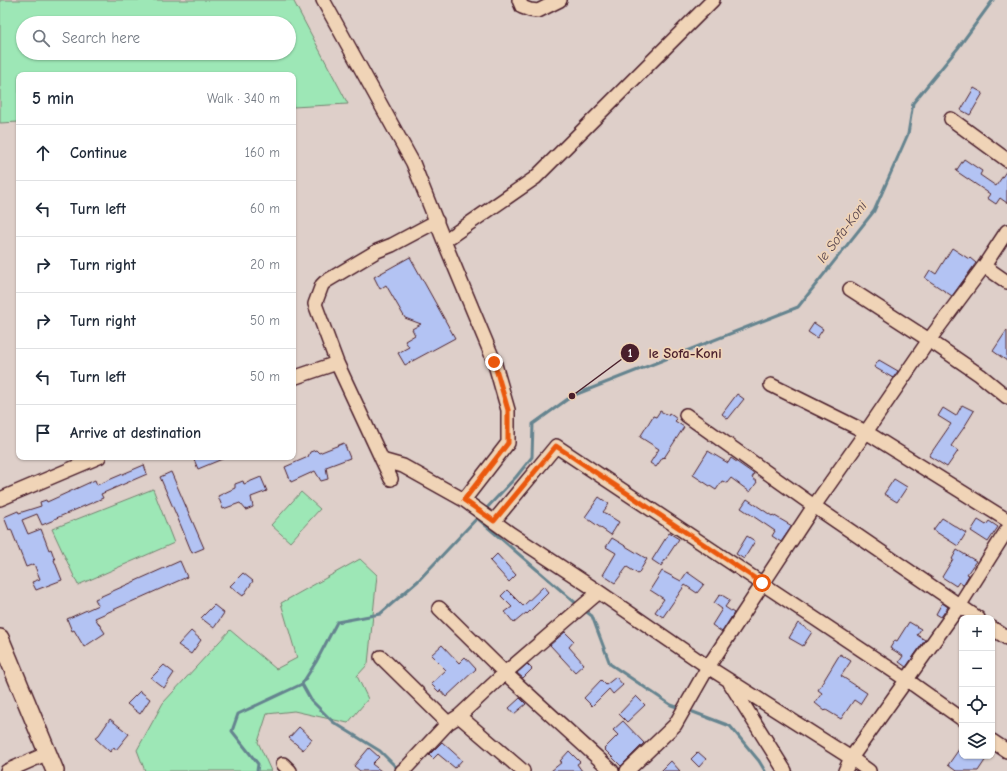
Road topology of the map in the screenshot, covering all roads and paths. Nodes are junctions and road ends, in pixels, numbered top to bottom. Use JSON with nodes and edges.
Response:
{"nodes":[{"id":1,"x":323,"y":0,"type":"edge"},
{"id":2,"x":519,"y":0,"type":"edge"},
{"id":3,"x":560,"y":0,"type":"edge"},
{"id":4,"x":713,"y":0,"type":"edge"},
{"id":5,"x":951,"y":119,"type":"dead end"},
{"id":6,"x":1007,"y":160,"type":"edge"},
{"id":7,"x":437,"y":222,"type":"junction"},
{"id":8,"x":1007,"y":231,"type":"edge"},
{"id":9,"x":444,"y":241,"type":"junction"},
{"id":10,"x":984,"y":266,"type":"junction"},
{"id":11,"x":1007,"y":282,"type":"edge"},
{"id":12,"x":850,"y":290,"type":"dead end"},
{"id":13,"x":929,"y":340,"type":"junction"},
{"id":14,"x":337,"y":363,"type":"junction"},
{"id":15,"x":296,"y":377,"type":"edge"},
{"id":16,"x":771,"y":384,"type":"dead end"},
{"id":17,"x":1007,"y":396,"type":"edge"},
{"id":18,"x":686,"y":415,"type":"dead end"},
{"id":19,"x":866,"y":432,"type":"junction"},
{"id":20,"x":92,"y":460,"type":"edge"},
{"id":21,"x":382,"y":460,"type":"junction"},
{"id":22,"x":390,"y":479,"type":"dead end"},
{"id":23,"x":0,"y":499,"type":"edge"},
{"id":24,"x":464,"y":500,"type":"junction"},
{"id":25,"x":814,"y":506,"type":"junction"},
{"id":26,"x":1007,"y":520,"type":"edge"},
{"id":27,"x":494,"y":521,"type":"junction"},
{"id":28,"x":1007,"y":530,"type":"edge"},
{"id":29,"x":762,"y":583,"type":"junction"},
{"id":30,"x":600,"y":592,"type":"junction"},
{"id":31,"x":959,"y":606,"type":"junction"},
{"id":32,"x":440,"y":608,"type":"dead end"},
{"id":33,"x":973,"y":615,"type":"edge"},
{"id":34,"x":995,"y":630,"type":"edge"},
{"id":35,"x":0,"y":638,"type":"edge"},
{"id":36,"x":1007,"y":638,"type":"edge"},
{"id":37,"x":380,"y":657,"type":"dead end"},
{"id":38,"x":708,"y":667,"type":"junction"},
{"id":39,"x":505,"y":673,"type":"junction"},
{"id":40,"x":729,"y":680,"type":"junction"},
{"id":41,"x":906,"y":680,"type":"junction"},
{"id":42,"x":959,"y":717,"type":"edge"},
{"id":43,"x":454,"y":720,"type":"junction"},
{"id":44,"x":995,"y":743,"type":"edge"},
{"id":45,"x":1007,"y":751,"type":"edge"},
{"id":46,"x":48,"y":754,"type":"junction"},
{"id":47,"x":851,"y":758,"type":"junction"},
{"id":48,"x":402,"y":770,"type":"edge"},
{"id":49,"x":7,"y":771,"type":"edge"},
{"id":50,"x":55,"y":771,"type":"edge"},
{"id":51,"x":523,"y":771,"type":"edge"},
{"id":52,"x":612,"y":771,"type":"edge"},
{"id":53,"x":627,"y":771,"type":"edge"},
{"id":54,"x":785,"y":771,"type":"edge"},
{"id":55,"x":845,"y":771,"type":"edge"},
{"id":56,"x":869,"y":771,"type":"edge"}],
"edges":[{"from":1,"to":7,"type":"street"},
{"from":2,"to":3,"type":"street"},
{"from":4,"to":9,"type":"street"},
{"from":5,"to":6,"type":"street"},
{"from":7,"to":9,"type":"street"},
{"from":7,"to":14,"type":"street"},
{"from":8,"to":10,"type":"street"},
{"from":9,"to":24,"type":"street"},
{"from":10,"to":11,"type":"street"},
{"from":10,"to":13,"type":"street"},
{"from":12,"to":13,"type":"street"},
{"from":13,"to":17,"type":"street"},
{"from":13,"to":19,"type":"street"},
{"from":14,"to":15,"type":"street"},
{"from":14,"to":21,"type":"street"},
{"from":16,"to":19,"type":"street"},
{"from":18,"to":25,"type":"street"},
{"from":19,"to":25,"type":"street"},
{"from":19,"to":26,"type":"street"},
{"from":20,"to":23,"type":"street"},
{"from":21,"to":22,"type":"street"},
{"from":21,"to":24,"type":"street"},
{"from":24,"to":27,"type":"street"},
{"from":25,"to":29,"type":"street"},
{"from":25,"to":31,"type":"street"},
{"from":27,"to":29,"type":"street"},
{"from":27,"to":30,"type":"street"},
{"from":28,"to":31,"type":"street"},
{"from":29,"to":38,"type":"street"},
{"from":29,"to":41,"type":"street"},
{"from":30,"to":38,"type":"street"},
{"from":30,"to":39,"type":"street"},
{"from":31,"to":33,"type":"street"},
{"from":31,"to":41,"type":"street"},
{"from":32,"to":39,"type":"street"},
{"from":34,"to":36,"type":"street"},
{"from":35,"to":46,"type":"main road"},
{"from":37,"to":43,"type":"street"},
{"from":38,"to":40,"type":"street"},
{"from":38,"to":53,"type":"street"},
{"from":39,"to":43,"type":"street"},
{"from":39,"to":52,"type":"street"},
{"from":40,"to":47,"type":"street"},
{"from":40,"to":54,"type":"street"},
{"from":41,"to":42,"type":"street"},
{"from":41,"to":47,"type":"street"},
{"from":43,"to":48,"type":"street"},
{"from":43,"to":51,"type":"street"},
{"from":44,"to":45,"type":"street"},
{"from":46,"to":49,"type":"street"},
{"from":46,"to":50,"type":"main road"},
{"from":47,"to":55,"type":"street"},
{"from":47,"to":56,"type":"street"}]}
